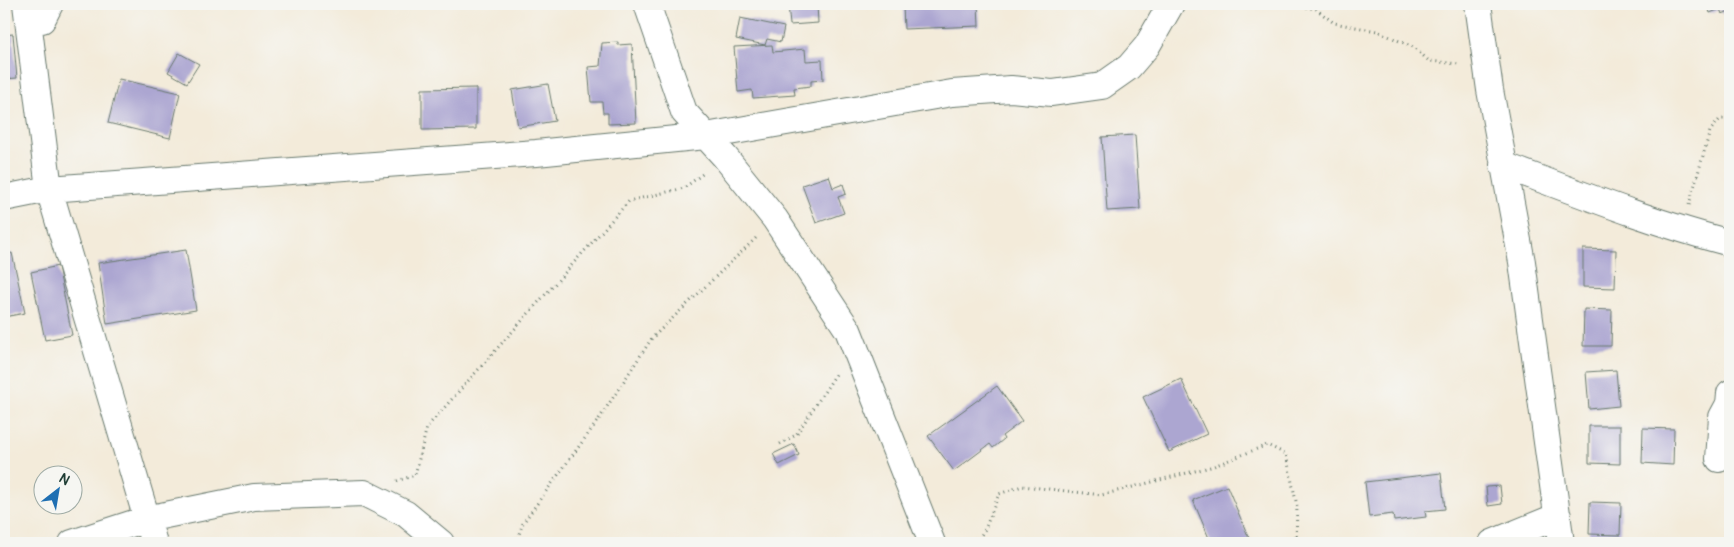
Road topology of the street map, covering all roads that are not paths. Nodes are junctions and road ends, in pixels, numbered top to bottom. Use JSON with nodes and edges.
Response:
{"nodes":[{"id":1,"x":647,"y":4,"type":"edge"},
{"id":2,"x":1170,"y":4,"type":"edge"},
{"id":3,"x":1478,"y":4,"type":"edge"},
{"id":4,"x":39,"y":9,"type":"edge"},
{"id":5,"x":706,"y":136,"type":"junction"},
{"id":6,"x":1504,"y":165,"type":"junction"},
{"id":7,"x":49,"y":190,"type":"junction"},
{"id":8,"x":4,"y":198,"type":"edge"},
{"id":9,"x":1730,"y":243,"type":"edge"},
{"id":10,"x":1730,"y":393,"type":"edge"},
{"id":11,"x":1719,"y":459,"type":"dead end"},
{"id":12,"x":1558,"y":516,"type":"junction"},
{"id":13,"x":146,"y":519,"type":"junction"},
{"id":14,"x":72,"y":543,"type":"edge"},
{"id":15,"x":154,"y":543,"type":"edge"},
{"id":16,"x":441,"y":543,"type":"edge"},
{"id":17,"x":932,"y":543,"type":"edge"},
{"id":18,"x":1492,"y":543,"type":"edge"},
{"id":19,"x":1561,"y":543,"type":"edge"}],
"edges":[{"from":1,"to":5,"type":"street"},
{"from":2,"to":5,"type":"street"},
{"from":3,"to":6,"type":"street"},
{"from":4,"to":7,"type":"street"},
{"from":5,"to":7,"type":"street"},
{"from":5,"to":17,"type":"street"},
{"from":6,"to":9,"type":"street"},
{"from":6,"to":12,"type":"street"},
{"from":7,"to":8,"type":"street"},
{"from":7,"to":13,"type":"street"},
{"from":10,"to":11,"type":"street"},
{"from":12,"to":18,"type":"street"},
{"from":12,"to":19,"type":"street"},
{"from":13,"to":14,"type":"street"},
{"from":13,"to":15,"type":"street"},
{"from":13,"to":16,"type":"street"}]}
